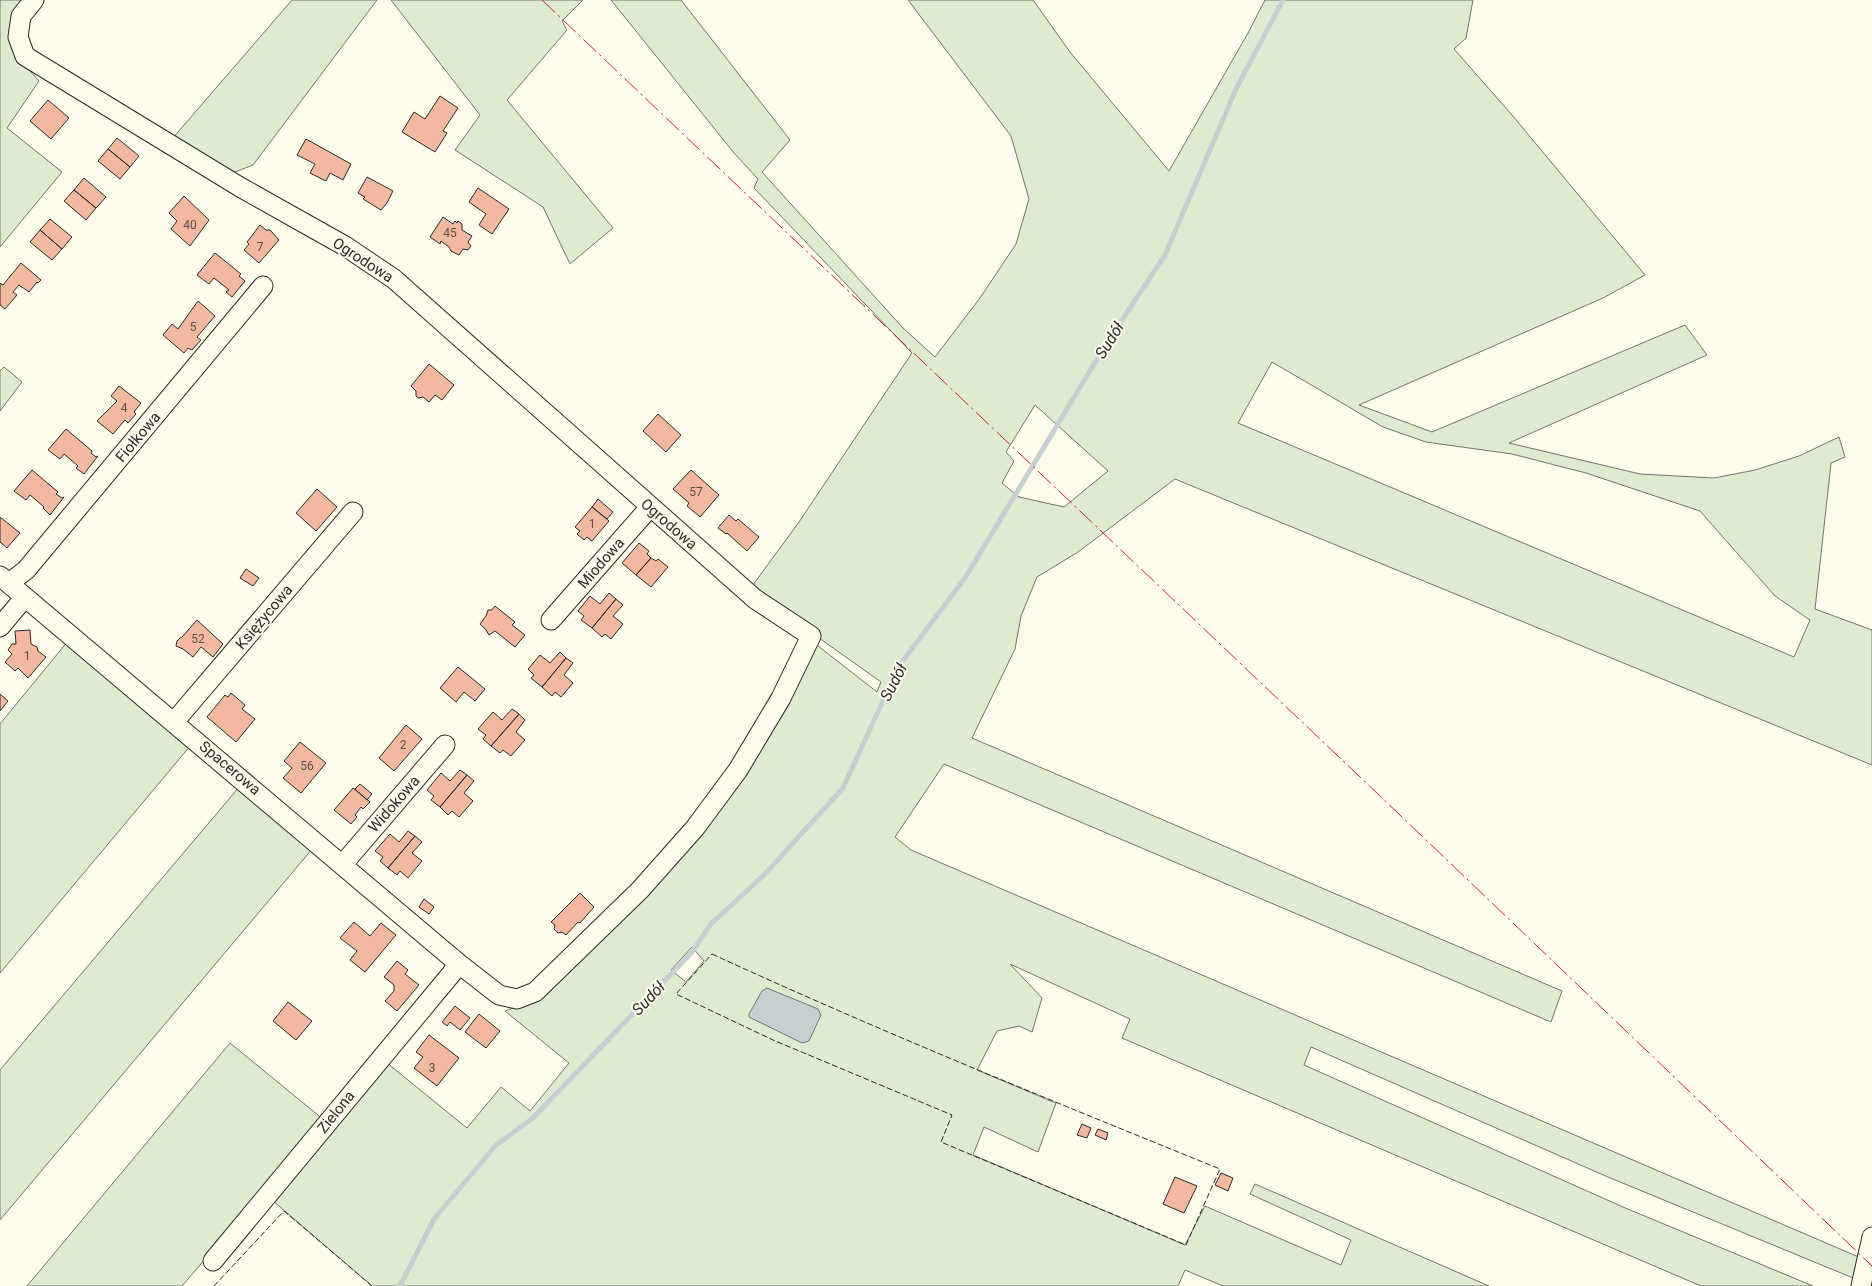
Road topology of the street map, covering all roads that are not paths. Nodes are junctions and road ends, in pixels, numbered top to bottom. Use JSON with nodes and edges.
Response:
{"nodes":[{"id":1,"x":34,"y":0,"type":"edge"},
{"id":2,"x":263,"y":286,"type":"dead end"},
{"id":3,"x":650,"y":507,"type":"junction"},
{"id":4,"x":353,"y":512,"type":"dead end"},
{"id":5,"x":4,"y":579,"type":"edge"},
{"id":6,"x":25,"y":596,"type":"junction"},
{"id":7,"x":551,"y":620,"type":"dead end"},
{"id":8,"x":0,"y":627,"type":"edge"},
{"id":9,"x":174,"y":722,"type":"junction"},
{"id":10,"x":445,"y":745,"type":"dead end"},
{"id":11,"x":343,"y":864,"type":"junction"},
{"id":12,"x":458,"y":963,"type":"junction"},
{"id":13,"x":1872,"y":1238,"type":"edge"},
{"id":14,"x":213,"y":1261,"type":"dead end"},
{"id":15,"x":1861,"y":1286,"type":"edge"}],
"edges":[{"from":1,"to":3,"type":"street","name":"Ogrodowa"},
{"from":2,"to":5,"type":"street","name":"Fiołkowa"},
{"from":3,"to":7,"type":"street","name":"Miodowa"},
{"from":3,"to":12,"type":"street","name":"Ogrodowa"},
{"from":4,"to":9,"type":"street","name":"Księżycowa"},
{"from":5,"to":6,"type":"street","name":"Spacerowa"},
{"from":6,"to":8,"type":"street"},
{"from":6,"to":9,"type":"street","name":"Spacerowa"},
{"from":9,"to":11,"type":"street","name":"Spacerowa"},
{"from":10,"to":11,"type":"street","name":"Widokowa"},
{"from":11,"to":12,"type":"street","name":"Spacerowa"},
{"from":12,"to":14,"type":"street","name":"Zielona"},
{"from":13,"to":15,"type":"street"}]}
